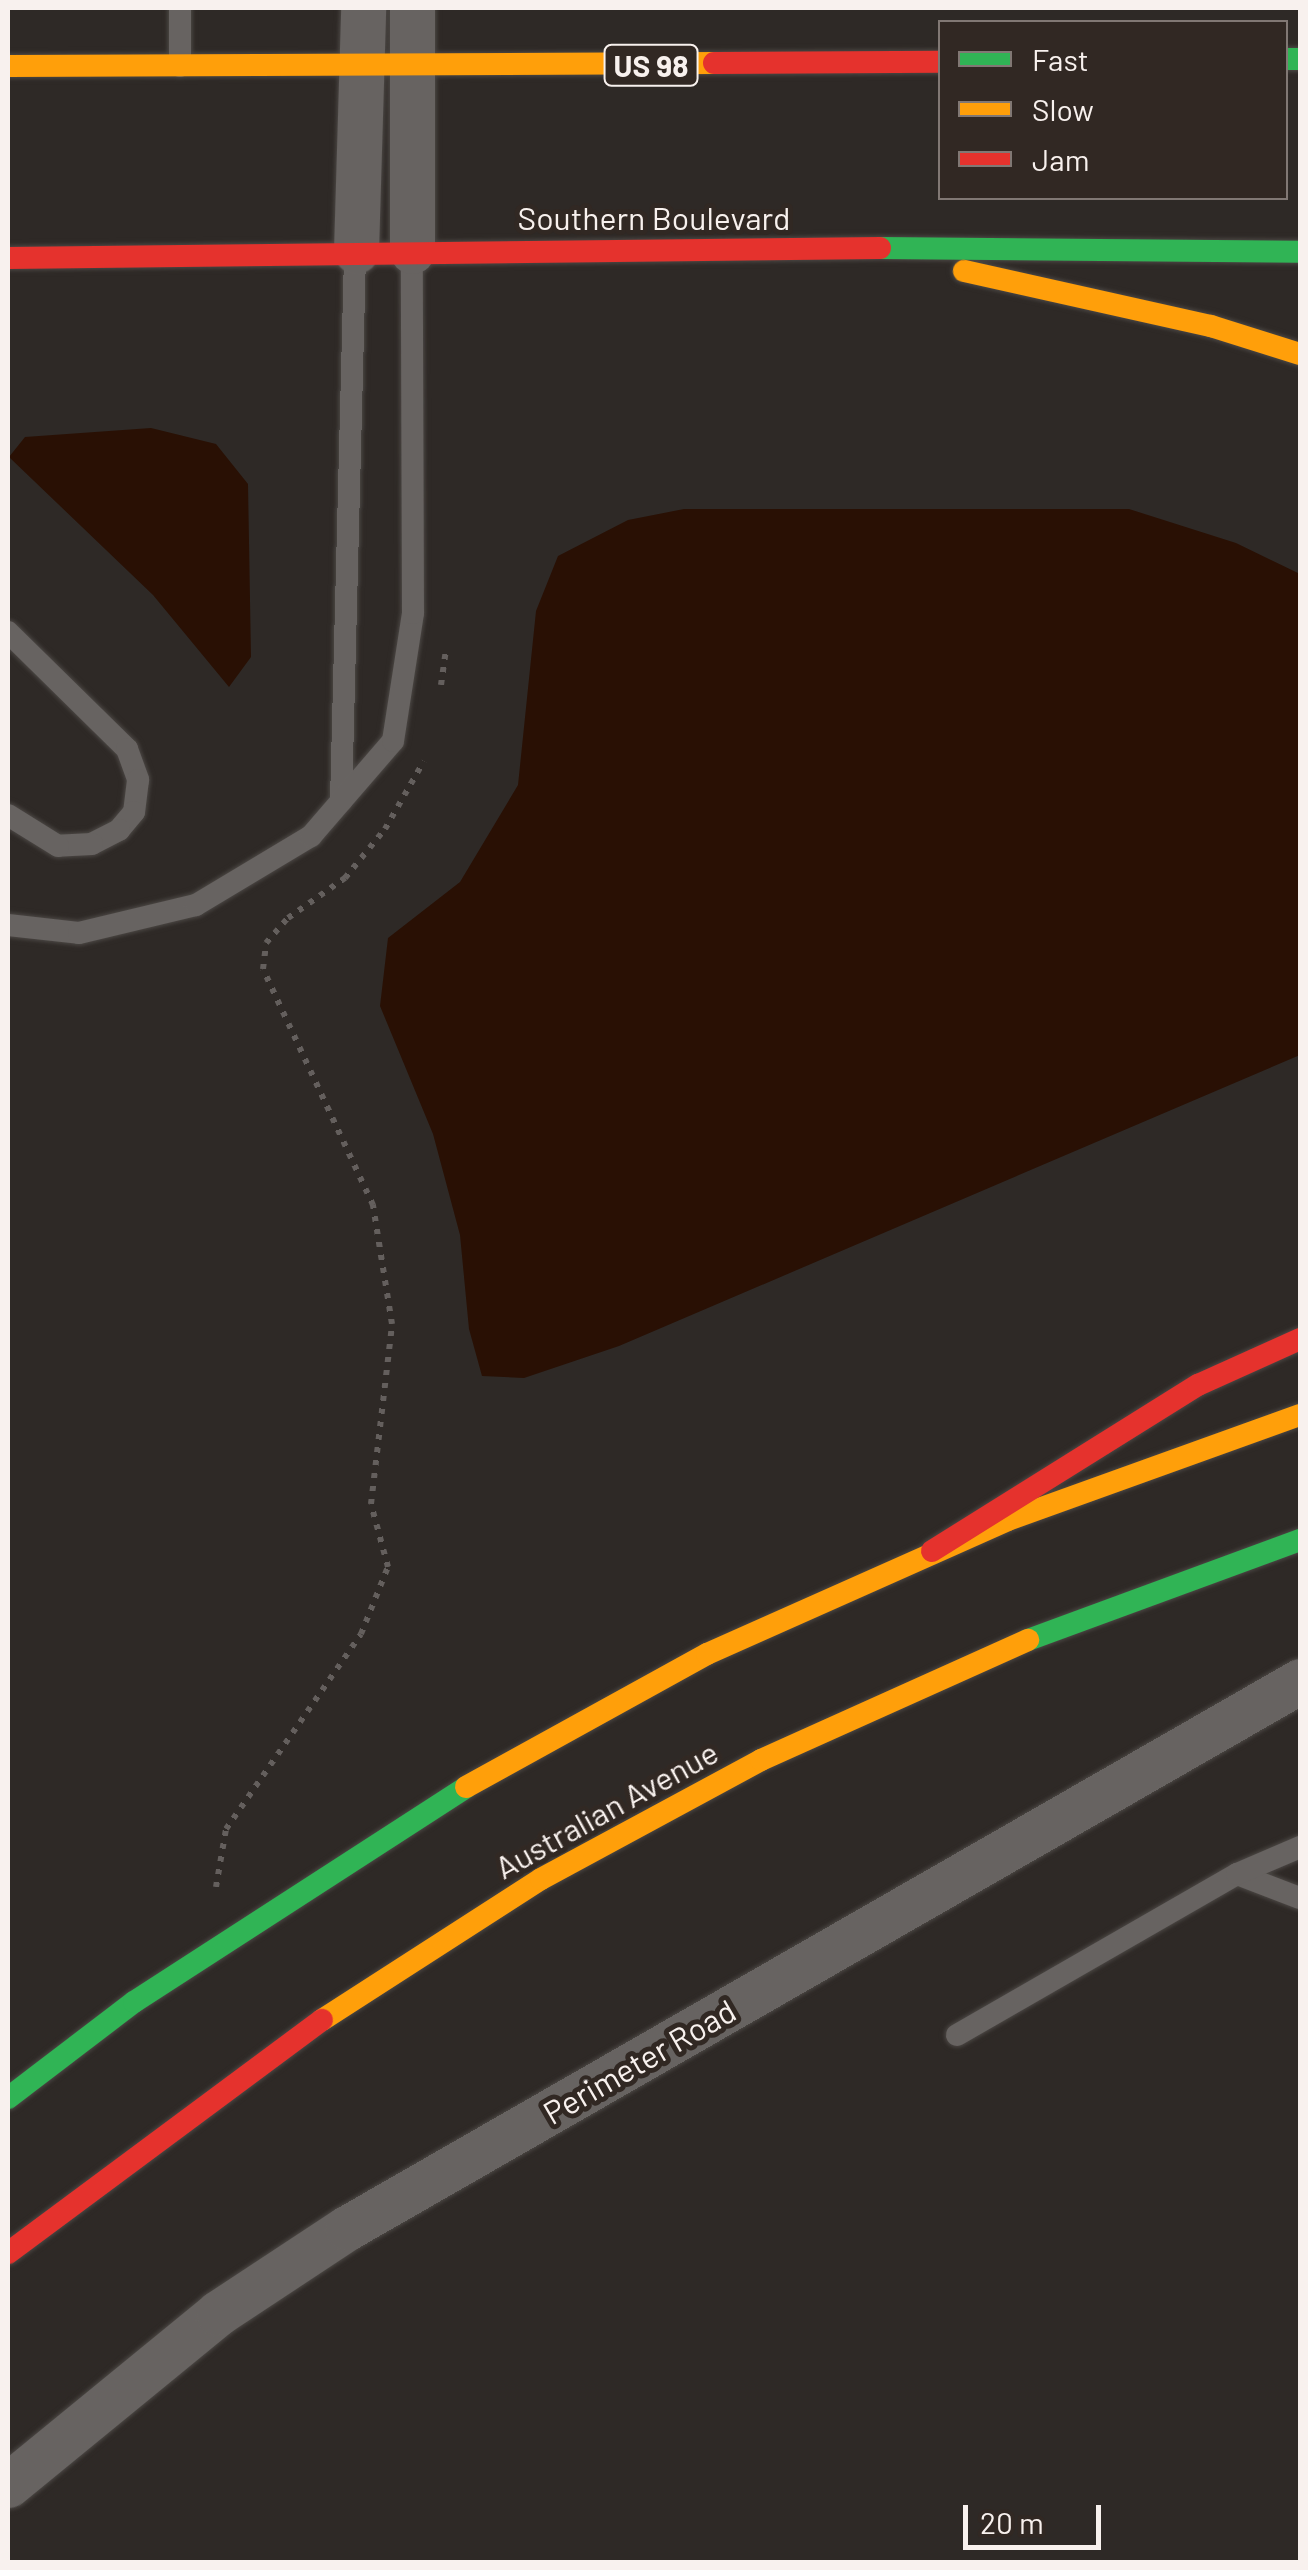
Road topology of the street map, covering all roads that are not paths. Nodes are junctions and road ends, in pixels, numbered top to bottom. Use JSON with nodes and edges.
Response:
{"nodes":[{"id":1,"x":180,"y":8,"type":"edge"},
{"id":2,"x":363,"y":8,"type":"edge"},
{"id":3,"x":412,"y":8,"type":"edge"},
{"id":4,"x":938,"y":62,"type":"edge"},
{"id":5,"x":8,"y":66,"type":"edge"},
{"id":6,"x":180,"y":66,"type":"junction"},
{"id":7,"x":362,"y":67,"type":"junction"},
{"id":8,"x":412,"y":67,"type":"junction"},
{"id":9,"x":858,"y":248,"type":"junction"},
{"id":10,"x":356,"y":250,"type":"junction"},
{"id":11,"x":412,"y":250,"type":"junction"},
{"id":12,"x":1300,"y":251,"type":"edge"},
{"id":13,"x":8,"y":258,"type":"edge"},
{"id":14,"x":1300,"y":354,"type":"edge"},
{"id":15,"x":8,"y":632,"type":"edge"},
{"id":16,"x":341,"y":801,"type":"junction"},
{"id":17,"x":8,"y":815,"type":"edge"},
{"id":18,"x":8,"y":925,"type":"edge"},
{"id":19,"x":1300,"y":1339,"type":"edge"},
{"id":20,"x":1300,"y":1415,"type":"edge"},
{"id":21,"x":1300,"y":1540,"type":"edge"},
{"id":22,"x":932,"y":1551,"type":"junction"},
{"id":23,"x":1300,"y":1681,"type":"edge"},
{"id":24,"x":1300,"y":1847,"type":"edge"},
{"id":25,"x":1237,"y":1874,"type":"junction"},
{"id":26,"x":1300,"y":1898,"type":"edge"},
{"id":27,"x":957,"y":2034,"type":"dead end"},
{"id":28,"x":8,"y":2098,"type":"edge"},
{"id":29,"x":8,"y":2253,"type":"edge"},
{"id":30,"x":8,"y":2485,"type":"edge"}],
"edges":[{"from":1,"to":6,"type":"lane"},
{"from":2,"to":7,"type":"street"},
{"from":3,"to":8,"type":"street"},
{"from":4,"to":8,"type":"main road","number":"US 98"},
{"from":5,"to":6,"type":"main road","number":"US 98"},
{"from":6,"to":7,"type":"main road","number":"US 98"},
{"from":7,"to":8,"type":"main road","number":"US 98"},
{"from":7,"to":10,"type":"street"},
{"from":8,"to":11,"type":"street"},
{"from":9,"to":11,"type":"main road","name":"Southern Boulevard"},
{"from":9,"to":12,"type":"main road","name":"Southern Boulevard"},
{"from":9,"to":14,"type":"main road"},
{"from":10,"to":11,"type":"main road","name":"Southern Boulevard"},
{"from":10,"to":13,"type":"main road","name":"Southern Boulevard"},
{"from":10,"to":16,"type":"lane"},
{"from":11,"to":16,"type":"lane"},
{"from":15,"to":17,"type":"lane"},
{"from":16,"to":18,"type":"lane"},
{"from":19,"to":22,"type":"main road"},
{"from":20,"to":22,"type":"main road"},
{"from":21,"to":29,"type":"main road","name":"Australian Avenue"},
{"from":22,"to":28,"type":"main road"},
{"from":23,"to":30,"type":"street","name":"Perimeter Road"},
{"from":24,"to":25,"type":"lane"},
{"from":25,"to":26,"type":"lane"},
{"from":25,"to":27,"type":"lane"}]}
